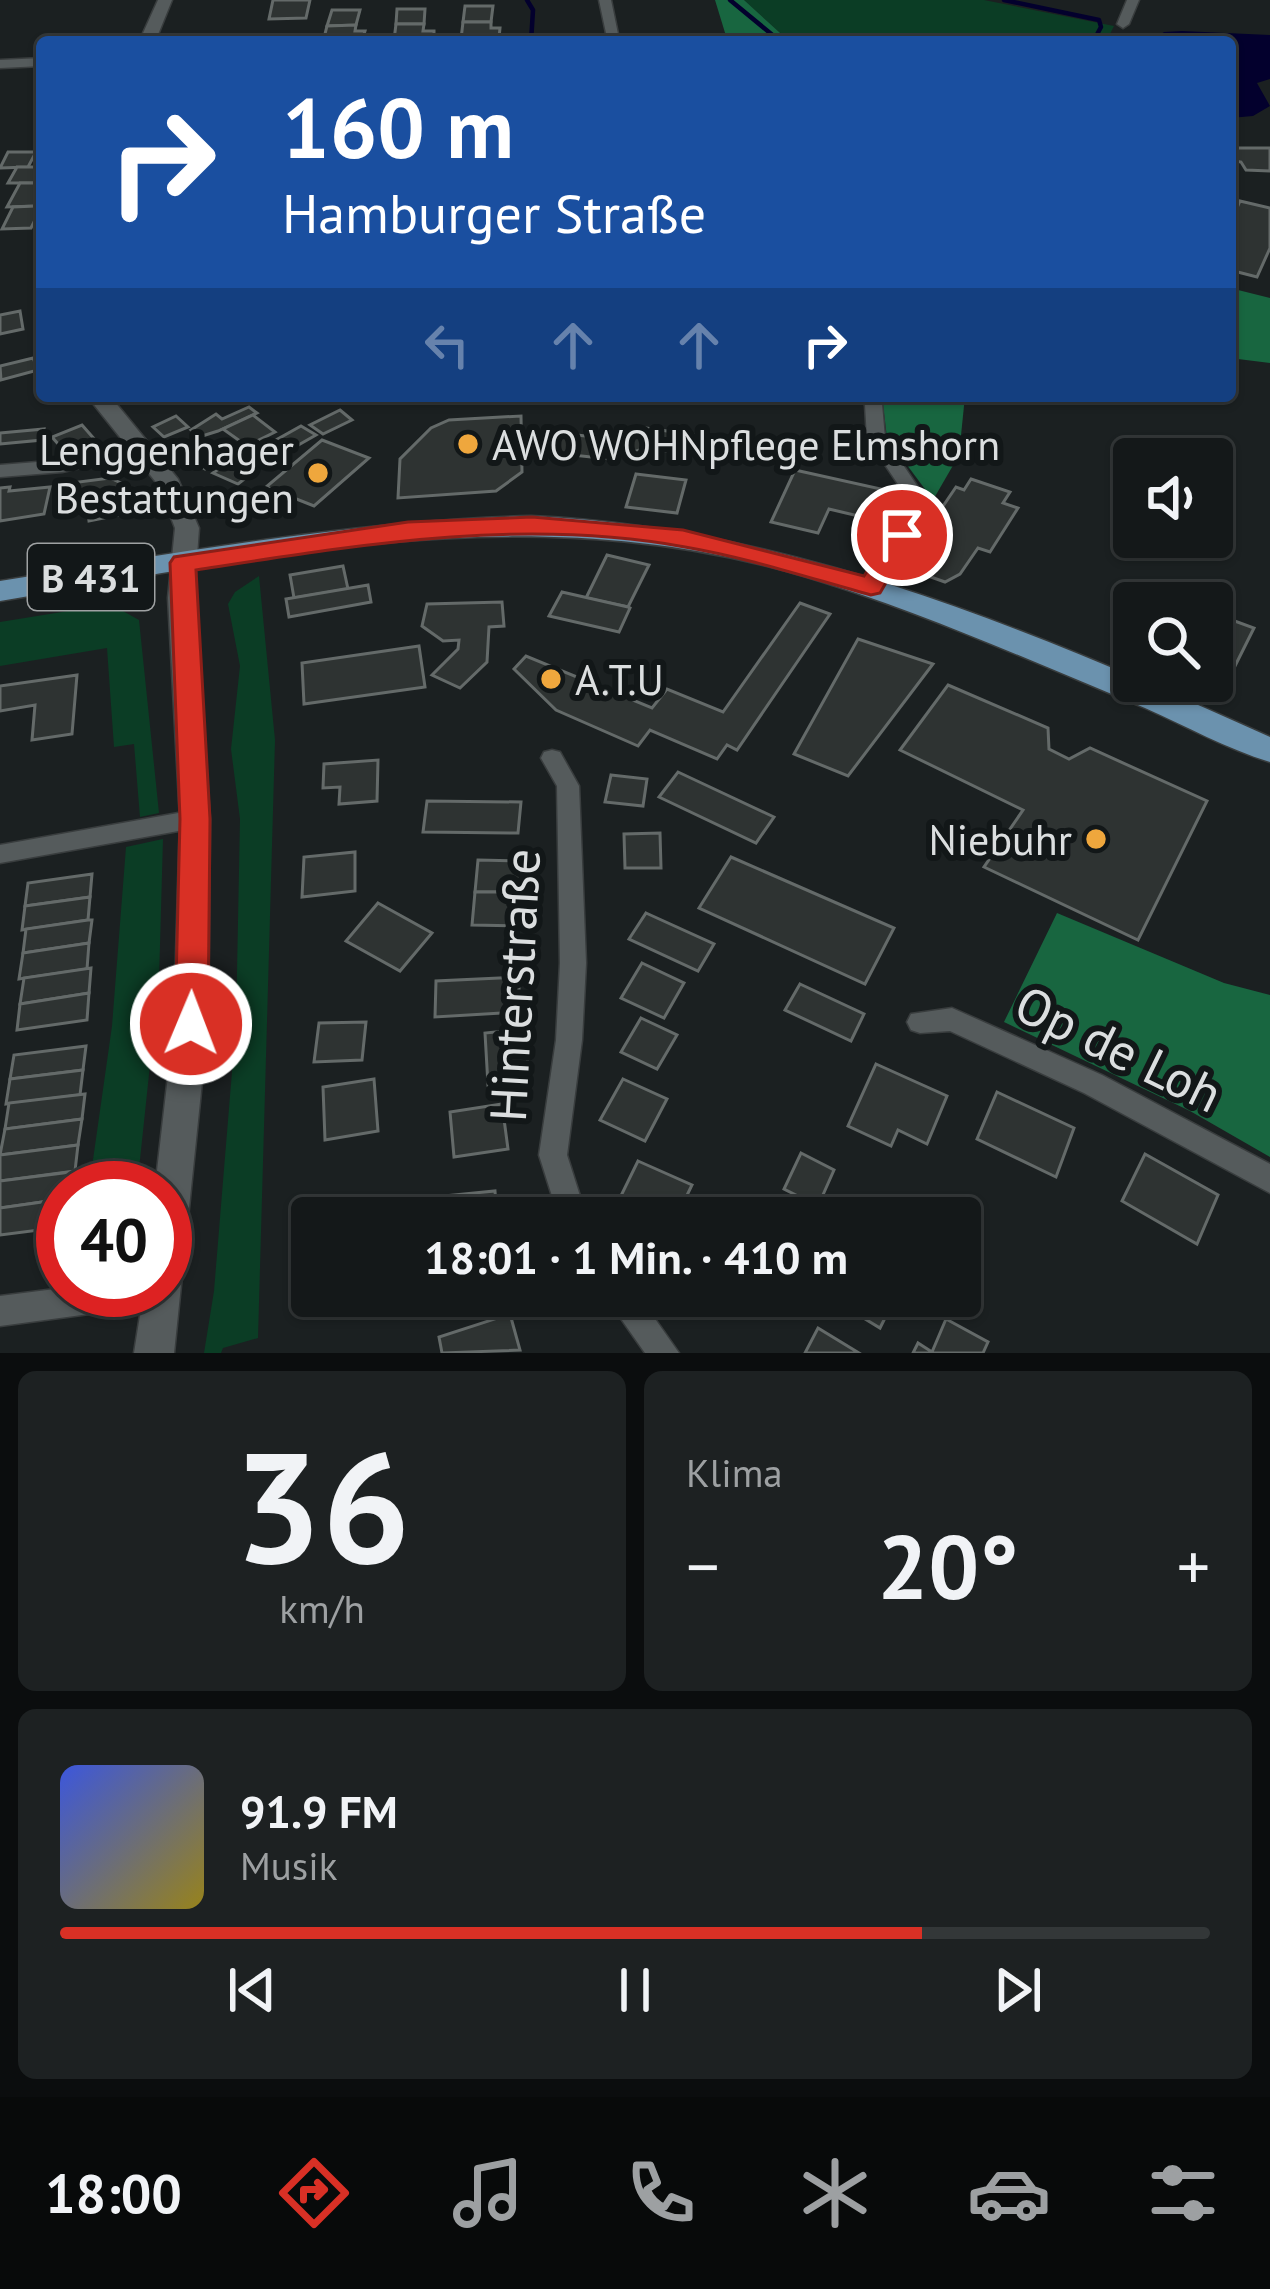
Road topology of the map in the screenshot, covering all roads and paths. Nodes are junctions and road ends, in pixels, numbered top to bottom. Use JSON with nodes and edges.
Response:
{"nodes":[{"id":1,"x":165,"y":0,"type":"edge"},
{"id":2,"x":605,"y":0,"type":"edge"},
{"id":3,"x":1133,"y":0,"type":"edge"},
{"id":4,"x":1123,"y":24,"type":"dead end"},
{"id":5,"x":150,"y":36,"type":"edge"},
{"id":6,"x":610,"y":36,"type":"edge"},
{"id":7,"x":36,"y":62,"type":"edge"},
{"id":8,"x":0,"y":64,"type":"edge"},
{"id":9,"x":103,"y":402,"type":"edge"},
{"id":10,"x":871,"y":402,"type":"edge"},
{"id":11,"x":142,"y":449,"type":"junction"},
{"id":12,"x":0,"y":471,"type":"edge"},
{"id":13,"x":183,"y":563,"type":"junction"},
{"id":14,"x":871,"y":586,"type":"junction"},
{"id":15,"x":0,"y":591,"type":"edge"},
{"id":16,"x":1270,"y":750,"type":"edge"},
{"id":17,"x":552,"y":758,"type":"dead end"},
{"id":18,"x":195,"y":819,"type":"junction"},
{"id":19,"x":0,"y":854,"type":"edge"},
{"id":20,"x":920,"y":1022,"type":"dead end"},
{"id":21,"x":176,"y":1161,"type":"edge"},
{"id":22,"x":1270,"y":1179,"type":"edge"},
{"id":23,"x":566,"y":1197,"type":"edge"},
{"id":24,"x":36,"y":1306,"type":"edge"},
{"id":25,"x":0,"y":1311,"type":"edge"},
{"id":26,"x":157,"y":1317,"type":"edge"},
{"id":27,"x":636,"y":1317,"type":"edge"},
{"id":28,"x":154,"y":1353,"type":"edge"},
{"id":29,"x":664,"y":1353,"type":"edge"}],
"edges":[{"from":1,"to":5,"type":"street"},
{"from":2,"to":6,"type":"street"},
{"from":3,"to":4,"type":"street"},
{"from":7,"to":8,"type":"street"},
{"from":9,"to":11,"type":"street"},
{"from":10,"to":14,"type":"street"},
{"from":11,"to":12,"type":"street"},
{"from":11,"to":13,"type":"street"},
{"from":13,"to":14,"type":"main road","number":"B 431"},
{"from":13,"to":15,"type":"main road","number":"B 431"},
{"from":13,"to":18,"type":"street"},
{"from":14,"to":16,"type":"main road","number":"B 431"},
{"from":17,"to":23,"type":"street","name":"Hinterstraße"},
{"from":18,"to":19,"type":"street"},
{"from":18,"to":21,"type":"street"},
{"from":20,"to":22,"type":"street","name":"Op de Loh"},
{"from":24,"to":25,"type":"street"},
{"from":26,"to":28,"type":"street"},
{"from":27,"to":29,"type":"street"}]}
